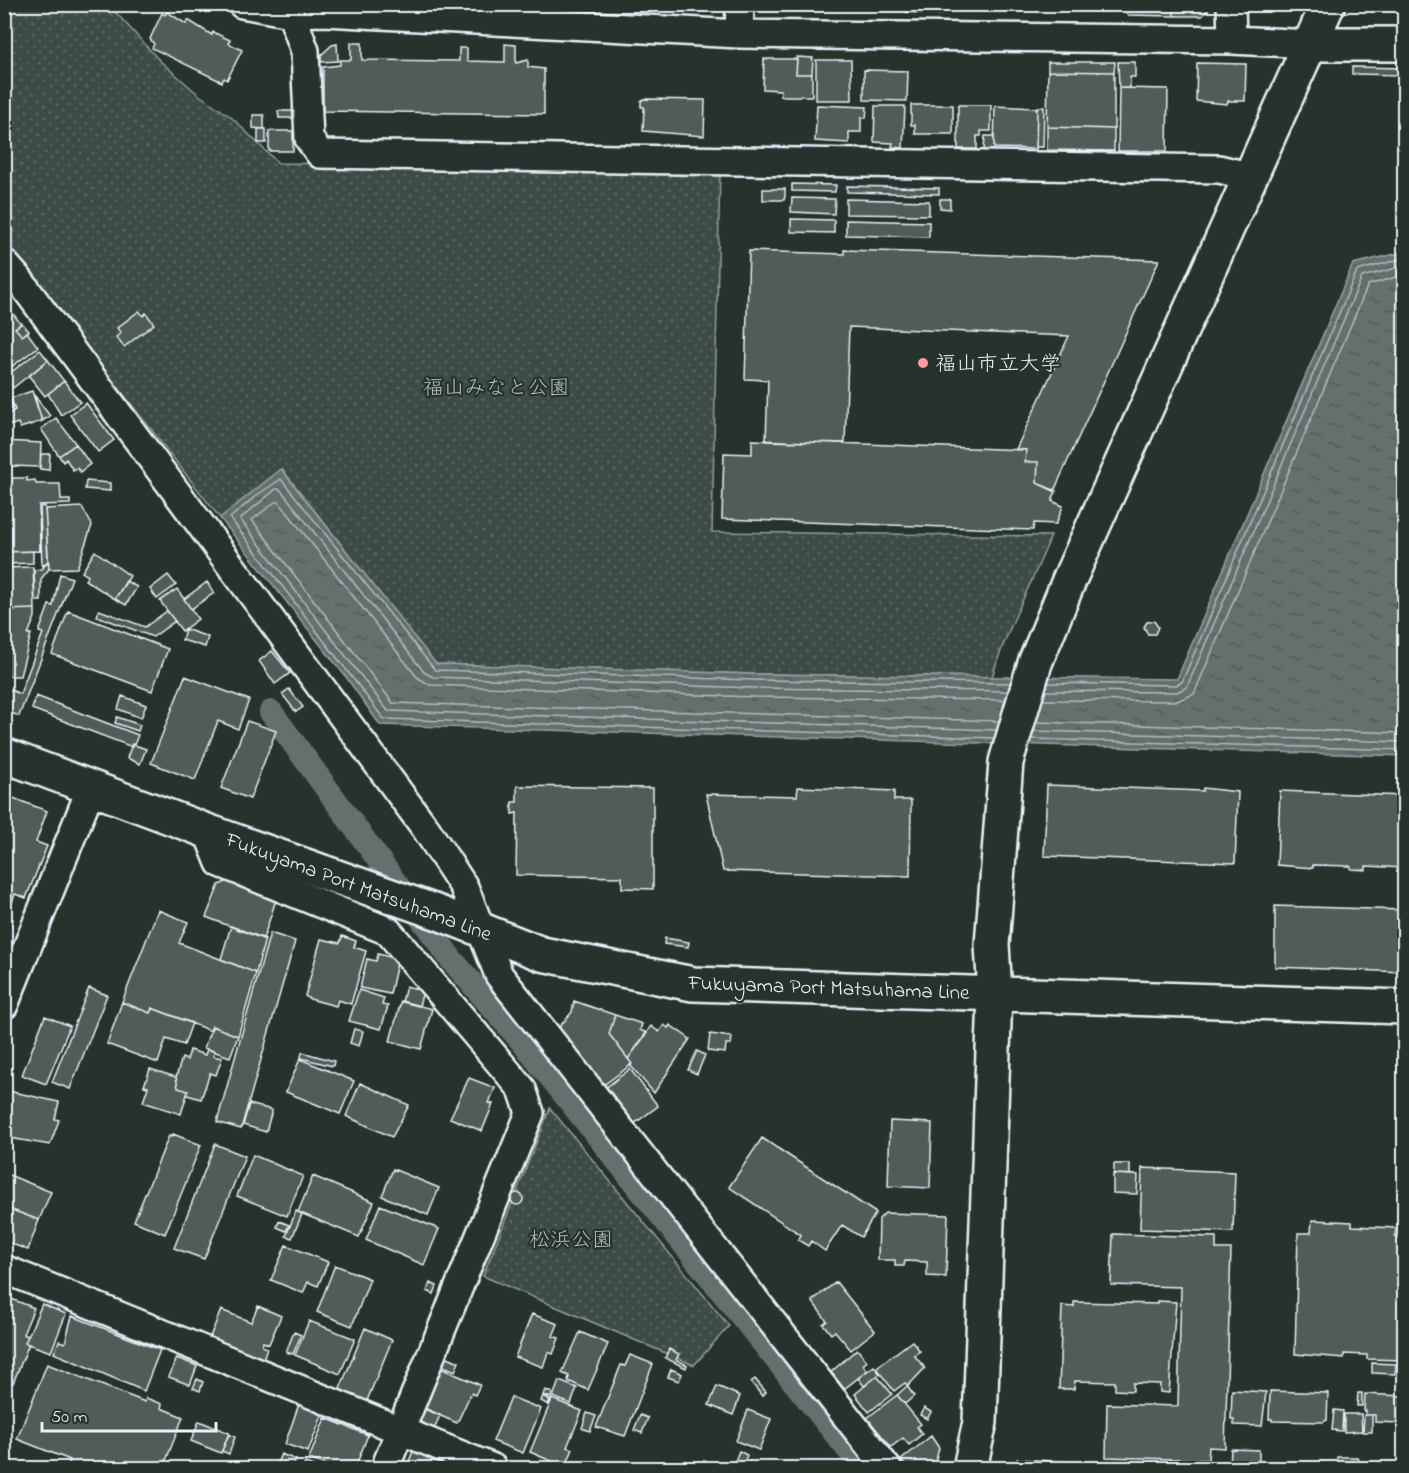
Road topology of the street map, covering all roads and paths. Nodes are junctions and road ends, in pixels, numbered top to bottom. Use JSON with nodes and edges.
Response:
{"nodes":[{"id":1,"x":242,"y":4,"type":"edge"},
{"id":2,"x":740,"y":4,"type":"edge"},
{"id":3,"x":1230,"y":4,"type":"edge"},
{"id":4,"x":1328,"y":4,"type":"edge"},
{"id":5,"x":290,"y":9,"type":"edge"},
{"id":6,"x":739,"y":34,"type":"junction"},
{"id":7,"x":1232,"y":40,"type":"junction"},
{"id":8,"x":1311,"y":44,"type":"junction"},
{"id":9,"x":1404,"y":44,"type":"edge"},
{"id":10,"x":1252,"y":177,"type":"junction"},
{"id":11,"x":4,"y":263,"type":"edge"},
{"id":12,"x":4,"y":755,"type":"edge"},
{"id":13,"x":91,"y":788,"type":"junction"},
{"id":14,"x":207,"y":831,"type":"junction"},
{"id":15,"x":483,"y":930,"type":"junction"},
{"id":16,"x":995,"y":994,"type":"junction"},
{"id":17,"x":4,"y":1005,"type":"edge"},
{"id":18,"x":1404,"y":1007,"type":"edge"},
{"id":19,"x":4,"y":1269,"type":"edge"},
{"id":20,"x":400,"y":1432,"type":"junction"},
{"id":21,"x":385,"y":1468,"type":"edge"},
{"id":22,"x":493,"y":1468,"type":"edge"},
{"id":23,"x":887,"y":1468,"type":"edge"},
{"id":24,"x":970,"y":1468,"type":"edge"}],
"edges":[{"from":1,"to":5,"type":"street"},
{"from":2,"to":6,"type":"street"},
{"from":3,"to":7,"type":"street"},
{"from":4,"to":8,"type":"street"},
{"from":5,"to":6,"type":"street"},
{"from":5,"to":10,"type":"street"},
{"from":6,"to":7,"type":"street"},
{"from":7,"to":8,"type":"street"},
{"from":8,"to":9,"type":"street"},
{"from":8,"to":10,"type":"street"},
{"from":10,"to":16,"type":"street"},
{"from":11,"to":15,"type":"street"},
{"from":12,"to":13,"type":"street","name":"Fukuyama Port Matsuhama Line"},
{"from":13,"to":14,"type":"street","name":"Fukuyama Port Matsuhama Line"},
{"from":13,"to":17,"type":"street"},
{"from":14,"to":15,"type":"street","name":"Fukuyama Port Matsuhama Line"},
{"from":14,"to":20,"type":"street"},
{"from":15,"to":16,"type":"street","name":"Fukuyama Port Matsuhama Line"},
{"from":15,"to":23,"type":"street"},
{"from":16,"to":18,"type":"street","name":"Fukuyama Port Matsuhama Line"},
{"from":16,"to":24,"type":"street"},
{"from":19,"to":20,"type":"street"},
{"from":20,"to":21,"type":"street"},
{"from":20,"to":22,"type":"street"}]}
